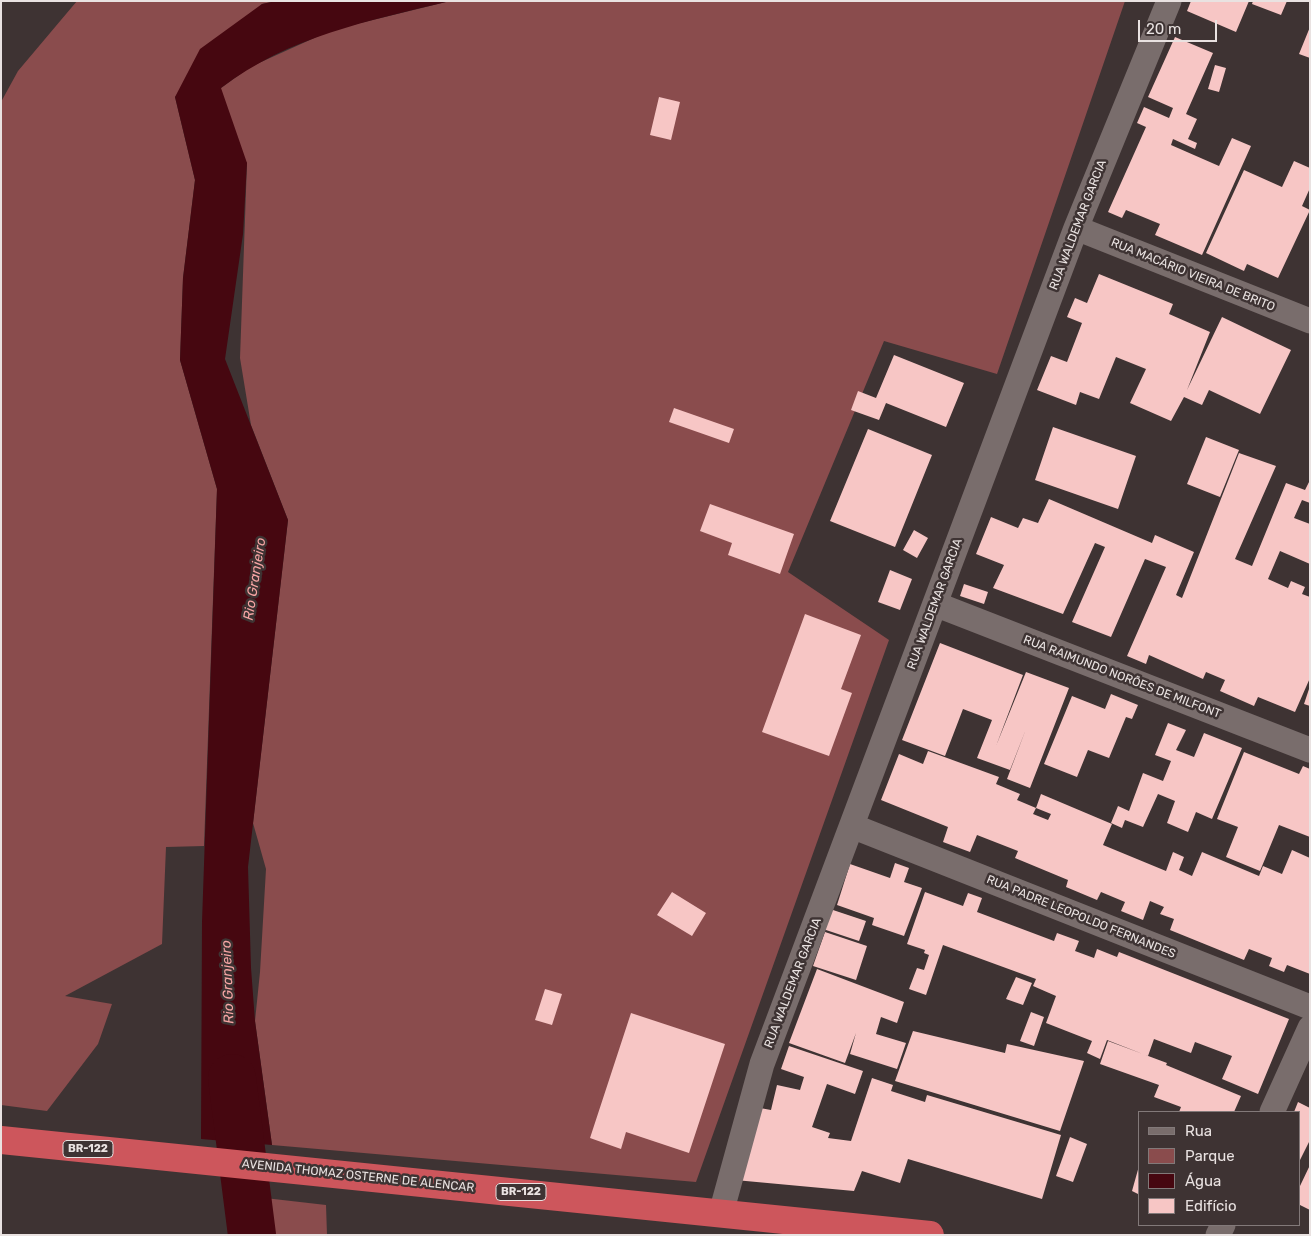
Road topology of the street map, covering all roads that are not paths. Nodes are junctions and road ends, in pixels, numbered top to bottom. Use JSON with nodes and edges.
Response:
{"nodes":[{"id":1,"x":1169,"y":1,"type":"edge"},
{"id":2,"x":1076,"y":228,"type":"junction"},
{"id":3,"x":1310,"y":321,"type":"edge"},
{"id":4,"x":935,"y":604,"type":"junction"},
{"id":5,"x":1310,"y":750,"type":"edge"},
{"id":6,"x":852,"y":826,"type":"junction"},
{"id":7,"x":1310,"y":1007,"type":"edge"},
{"id":8,"x":1310,"y":1028,"type":"edge"},
{"id":9,"x":1272,"y":1111,"type":"edge"},
{"id":10,"x":1,"y":1140,"type":"edge"},
{"id":11,"x":717,"y":1213,"type":"junction"},
{"id":12,"x":930,"y":1235,"type":"edge"}],
"edges":[{"from":1,"to":2,"type":"street","name":"RUA WALDEMAR GARCIA"},
{"from":2,"to":3,"type":"street","name":"RUA MACÁRIO VIEIRA DE BRITO"},
{"from":2,"to":4,"type":"street","name":"RUA WALDEMAR GARCIA"},
{"from":4,"to":5,"type":"street","name":"RUA RAIMUNDO NORÕES DE MILFONT"},
{"from":4,"to":6,"type":"street","name":"RUA WALDEMAR GARCIA"},
{"from":6,"to":7,"type":"street","name":"RUA PADRE LEOPOLDO FERNANDES"},
{"from":6,"to":11,"type":"street","name":"RUA WALDEMAR GARCIA"},
{"from":8,"to":9,"type":"street"},
{"from":10,"to":11,"type":"highway","name":"AVENIDA THOMAZ OSTERNE DE ALENCAR","number":"BR-122"},
{"from":11,"to":12,"type":"highway","number":"BR-122"}]}
